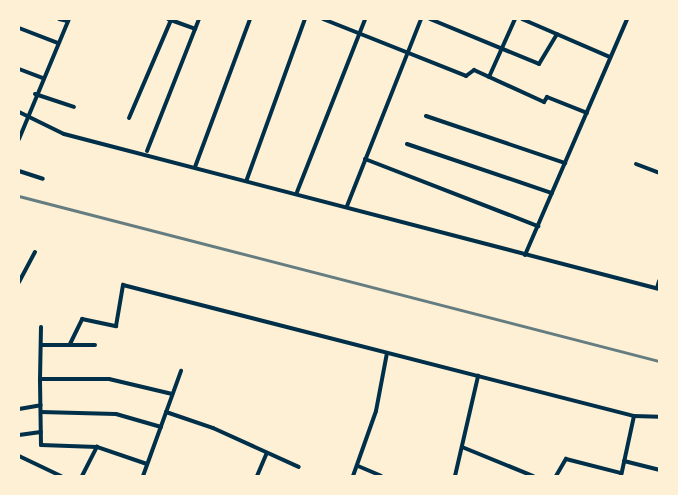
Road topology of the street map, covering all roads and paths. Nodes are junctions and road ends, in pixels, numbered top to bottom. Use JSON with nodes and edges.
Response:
{"nodes":[{"id":1,"x":59,"y":19,"type":"edge"},
{"id":2,"x":169,"y":19,"type":"edge"},
{"id":3,"x":199,"y":19,"type":"edge"},
{"id":4,"x":250,"y":19,"type":"edge"},
{"id":5,"x":305,"y":19,"type":"edge"},
{"id":6,"x":323,"y":19,"type":"edge"},
{"id":7,"x":365,"y":19,"type":"edge"},
{"id":8,"x":421,"y":19,"type":"edge"},
{"id":9,"x":430,"y":19,"type":"edge"},
{"id":10,"x":515,"y":19,"type":"edge"},
{"id":11,"x":522,"y":19,"type":"edge"},
{"id":12,"x":627,"y":19,"type":"edge"},
{"id":13,"x":68,"y":20,"type":"edge"},
{"id":14,"x":19,"y":28,"type":"edge"},
{"id":15,"x":194,"y":29,"type":"junction"},
{"id":16,"x":359,"y":34,"type":"junction"},
{"id":17,"x":557,"y":34,"type":"junction"},
{"id":18,"x":58,"y":43,"type":"junction"},
{"id":19,"x":502,"y":49,"type":"junction"},
{"id":20,"x":408,"y":50,"type":"junction"},
{"id":21,"x":610,"y":57,"type":"junction"},
{"id":22,"x":19,"y":68,"type":"edge"},
{"id":23,"x":489,"y":77,"type":"junction"},
{"id":24,"x":42,"y":78,"type":"junction"},
{"id":25,"x":35,"y":94,"type":"junction"},
{"id":26,"x":74,"y":106,"type":"dead end"},
{"id":27,"x":19,"y":112,"type":"edge"},
{"id":28,"x":587,"y":113,"type":"junction"},
{"id":29,"x":26,"y":115,"type":"junction"},
{"id":30,"x":426,"y":116,"type":"dead end"},
{"id":31,"x":129,"y":118,"type":"dead end"},
{"id":32,"x":19,"y":139,"type":"edge"},
{"id":33,"x":407,"y":144,"type":"dead end"},
{"id":34,"x":147,"y":151,"type":"dead end"},
{"id":35,"x":365,"y":159,"type":"junction"},
{"id":36,"x":565,"y":163,"type":"junction"},
{"id":37,"x":636,"y":164,"type":"dead end"},
{"id":38,"x":196,"y":167,"type":"junction"},
{"id":39,"x":19,"y":172,"type":"edge"},
{"id":40,"x":659,"y":173,"type":"edge"},
{"id":41,"x":43,"y":178,"type":"dead end"},
{"id":42,"x":247,"y":179,"type":"junction"},
{"id":43,"x":297,"y":192,"type":"junction"},
{"id":44,"x":552,"y":193,"type":"junction"},
{"id":45,"x":347,"y":206,"type":"junction"},
{"id":46,"x":538,"y":226,"type":"junction"},
{"id":47,"x":35,"y":252,"type":"dead end"},
{"id":48,"x":525,"y":255,"type":"junction"},
{"id":49,"x":659,"y":280,"type":"edge"},
{"id":50,"x":19,"y":282,"type":"edge"},
{"id":51,"x":658,"y":288,"type":"edge"},
{"id":52,"x":41,"y":327,"type":"dead end"},
{"id":53,"x":70,"y":344,"type":"junction"},
{"id":54,"x":41,"y":345,"type":"junction"},
{"id":55,"x":95,"y":345,"type":"dead end"},
{"id":56,"x":387,"y":353,"type":"junction"},
{"id":57,"x":181,"y":372,"type":"dead end"},
{"id":58,"x":478,"y":376,"type":"junction"},
{"id":59,"x":40,"y":379,"type":"junction"},
{"id":60,"x":172,"y":394,"type":"junction"},
{"id":61,"x":41,"y":405,"type":"junction"},
{"id":62,"x":19,"y":409,"type":"edge"},
{"id":63,"x":41,"y":412,"type":"junction"},
{"id":64,"x":166,"y":412,"type":"junction"},
{"id":65,"x":634,"y":416,"type":"junction"},
{"id":66,"x":659,"y":417,"type":"edge"},
{"id":67,"x":161,"y":426,"type":"junction"},
{"id":68,"x":41,"y":432,"type":"junction"},
{"id":69,"x":19,"y":435,"type":"edge"},
{"id":70,"x":96,"y":447,"type":"junction"},
{"id":71,"x":462,"y":447,"type":"junction"},
{"id":72,"x":267,"y":453,"type":"junction"},
{"id":73,"x":19,"y":456,"type":"edge"},
{"id":74,"x":624,"y":461,"type":"junction"},
{"id":75,"x":147,"y":464,"type":"junction"},
{"id":76,"x":358,"y":466,"type":"junction"},
{"id":77,"x":299,"y":467,"type":"dead end"},
{"id":78,"x":659,"y":470,"type":"edge"},
{"id":79,"x":622,"y":475,"type":"edge"},
{"id":80,"x":61,"y":476,"type":"edge"},
{"id":81,"x":82,"y":476,"type":"edge"},
{"id":82,"x":143,"y":476,"type":"edge"},
{"id":83,"x":257,"y":476,"type":"edge"},
{"id":84,"x":353,"y":476,"type":"edge"},
{"id":85,"x":381,"y":476,"type":"edge"},
{"id":86,"x":455,"y":476,"type":"edge"},
{"id":87,"x":533,"y":476,"type":"edge"},
{"id":88,"x":556,"y":476,"type":"edge"}],
"edges":[{"from":1,"to":13,"type":"street"},
{"from":2,"to":15,"type":"street"},
{"from":2,"to":31,"type":"street"},
{"from":3,"to":15,"type":"street"},
{"from":4,"to":38,"type":"street"},
{"from":5,"to":42,"type":"street"},
{"from":6,"to":16,"type":"street"},
{"from":7,"to":16,"type":"street"},
{"from":8,"to":20,"type":"street"},
{"from":9,"to":19,"type":"street"},
{"from":10,"to":19,"type":"street"},
{"from":11,"to":17,"type":"street"},
{"from":12,"to":21,"type":"street"},
{"from":13,"to":18,"type":"street"},
{"from":14,"to":18,"type":"street"},
{"from":15,"to":34,"type":"street"},
{"from":16,"to":20,"type":"street"},
{"from":16,"to":43,"type":"street"},
{"from":17,"to":19,"type":"street"},
{"from":17,"to":21,"type":"street"},
{"from":18,"to":24,"type":"street"},
{"from":19,"to":23,"type":"street"},
{"from":20,"to":23,"type":"street"},
{"from":20,"to":35,"type":"street"},
{"from":21,"to":28,"type":"street"},
{"from":22,"to":24,"type":"street"},
{"from":23,"to":28,"type":"street"},
{"from":24,"to":25,"type":"street"},
{"from":25,"to":26,"type":"street"},
{"from":25,"to":29,"type":"street"},
{"from":27,"to":29,"type":"street"},
{"from":28,"to":36,"type":"street"},
{"from":29,"to":32,"type":"street"},
{"from":29,"to":38,"type":"street"},
{"from":30,"to":36,"type":"street"},
{"from":33,"to":44,"type":"street"},
{"from":35,"to":45,"type":"street"},
{"from":35,"to":46,"type":"street"},
{"from":36,"to":44,"type":"street"},
{"from":37,"to":40,"type":"street"},
{"from":38,"to":42,"type":"street"},
{"from":39,"to":41,"type":"street"},
{"from":42,"to":43,"type":"street"},
{"from":43,"to":45,"type":"street"},
{"from":44,"to":46,"type":"street"},
{"from":45,"to":48,"type":"street"},
{"from":46,"to":48,"type":"street"},
{"from":47,"to":50,"type":"street"},
{"from":48,"to":51,"type":"street"},
{"from":49,"to":51,"type":"street"},
{"from":52,"to":54,"type":"street"},
{"from":53,"to":54,"type":"street"},
{"from":53,"to":55,"type":"street"},
{"from":53,"to":56,"type":"street"},
{"from":54,"to":59,"type":"street"},
{"from":56,"to":58,"type":"street"},
{"from":56,"to":76,"type":"street"},
{"from":57,"to":60,"type":"street"},
{"from":58,"to":65,"type":"street"},
{"from":58,"to":71,"type":"street"},
{"from":59,"to":60,"type":"street"},
{"from":59,"to":61,"type":"street"},
{"from":60,"to":64,"type":"street"},
{"from":61,"to":62,"type":"street"},
{"from":61,"to":63,"type":"street"},
{"from":63,"to":67,"type":"street"},
{"from":63,"to":68,"type":"street"},
{"from":64,"to":67,"type":"street"},
{"from":64,"to":72,"type":"street"},
{"from":65,"to":66,"type":"street"},
{"from":65,"to":74,"type":"street"},
{"from":67,"to":75,"type":"street"},
{"from":68,"to":69,"type":"street"},
{"from":68,"to":70,"type":"street"},
{"from":70,"to":75,"type":"street"},
{"from":70,"to":81,"type":"street"},
{"from":71,"to":86,"type":"street"},
{"from":71,"to":87,"type":"street"},
{"from":72,"to":77,"type":"street"},
{"from":72,"to":83,"type":"street"},
{"from":73,"to":80,"type":"street"},
{"from":74,"to":78,"type":"street"},
{"from":74,"to":79,"type":"street"},
{"from":75,"to":82,"type":"street"},
{"from":76,"to":84,"type":"street"},
{"from":76,"to":85,"type":"street"},
{"from":79,"to":88,"type":"street"}]}
